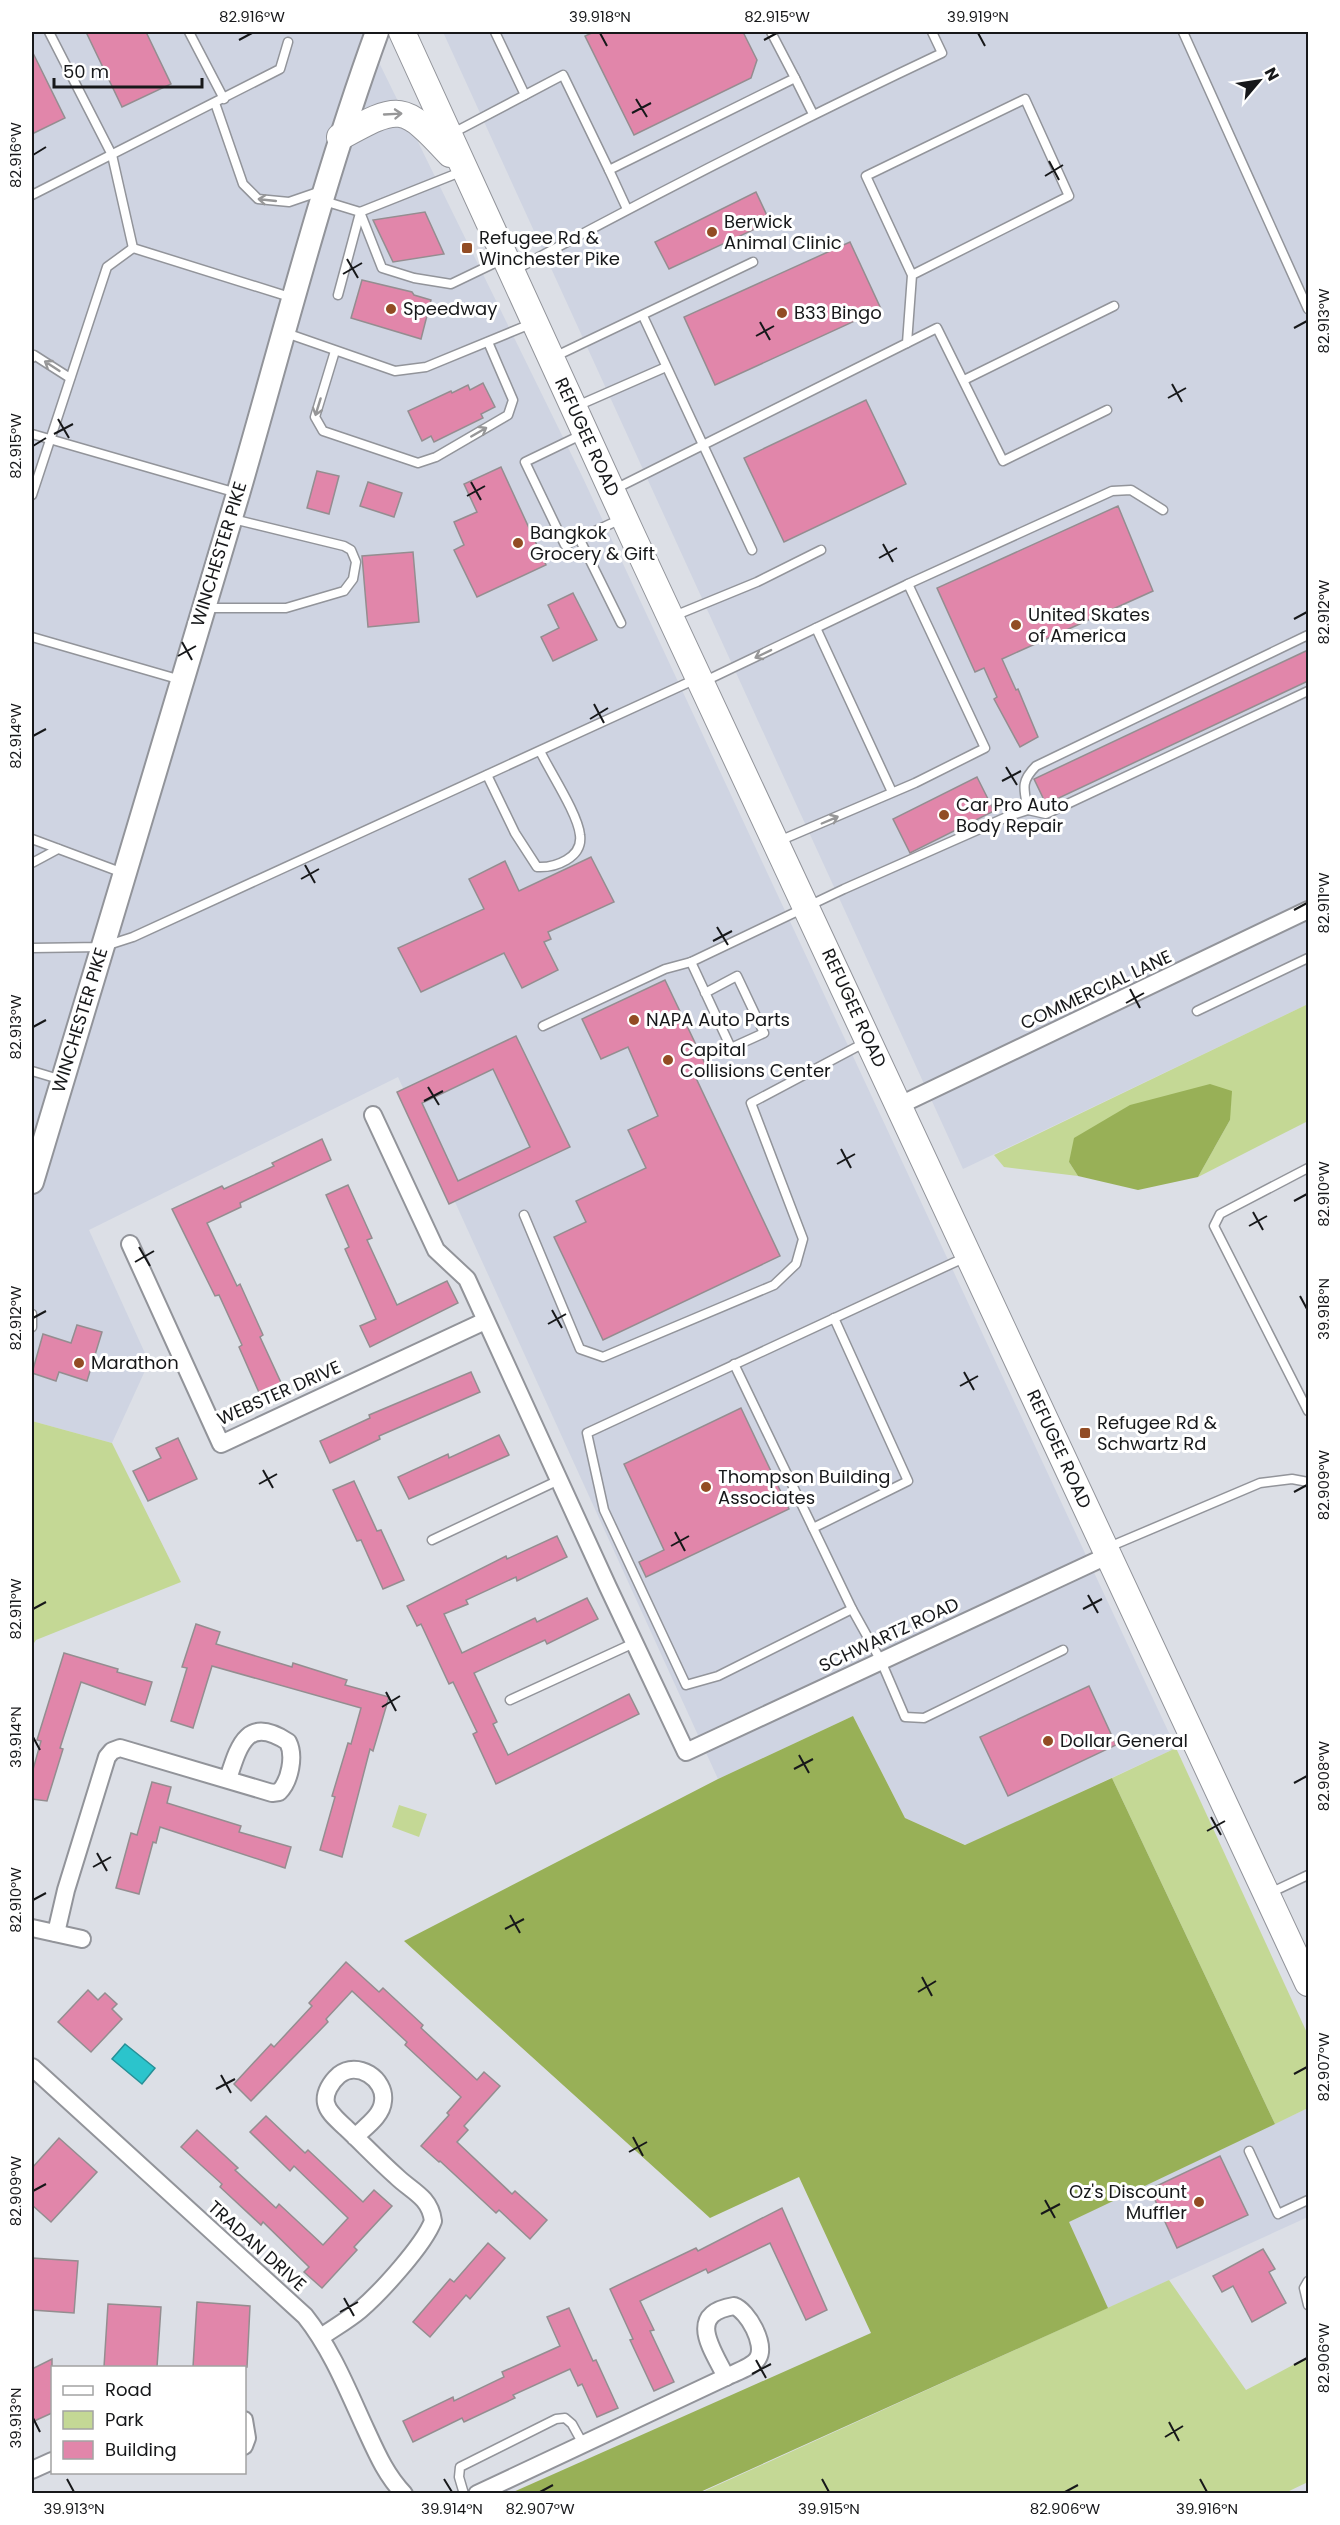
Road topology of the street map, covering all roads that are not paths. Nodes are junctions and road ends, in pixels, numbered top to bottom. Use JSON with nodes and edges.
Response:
{"nodes":[{"id":1,"x":49,"y":32,"type":"edge"},
{"id":2,"x":189,"y":32,"type":"edge"},
{"id":3,"x":378,"y":32,"type":"edge"},
{"id":4,"x":402,"y":32,"type":"edge"},
{"id":5,"x":495,"y":32,"type":"edge"},
{"id":6,"x":771,"y":32,"type":"edge"},
{"id":7,"x":932,"y":32,"type":"edge"},
{"id":8,"x":1183,"y":32,"type":"edge"},
{"id":9,"x":288,"y":42,"type":"dead end"},
{"id":10,"x":795,"y":78,"type":"junction"},
{"id":11,"x":525,"y":95,"type":"junction"},
{"id":12,"x":224,"y":99,"type":"junction"},
{"id":13,"x":215,"y":104,"type":"junction"},
{"id":14,"x":813,"y":114,"type":"junction"},
{"id":15,"x":449,"y":135,"type":"junction"},
{"id":16,"x":340,"y":137,"type":"junction"},
{"id":17,"x":112,"y":155,"type":"junction"},
{"id":18,"x":466,"y":170,"type":"junction"},
{"id":19,"x":609,"y":170,"type":"junction"},
{"id":20,"x":32,"y":195,"type":"edge"},
{"id":21,"x":322,"y":195,"type":"junction"},
{"id":22,"x":627,"y":209,"type":"junction"},
{"id":23,"x":360,"y":213,"type":"junction"},
{"id":24,"x":133,"y":248,"type":"junction"},
{"id":25,"x":753,"y":262,"type":"dead end"},
{"id":26,"x":509,"y":265,"type":"junction"},
{"id":27,"x":912,"y":275,"type":"junction"},
{"id":28,"x":338,"y":295,"type":"dead end"},
{"id":29,"x":293,"y":297,"type":"junction"},
{"id":30,"x":1114,"y":306,"type":"dead end"},
{"id":31,"x":1308,"y":309,"type":"edge"},
{"id":32,"x":643,"y":316,"type":"junction"},
{"id":33,"x":535,"y":322,"type":"junction"},
{"id":34,"x":282,"y":332,"type":"junction"},
{"id":35,"x":488,"y":342,"type":"junction"},
{"id":36,"x":907,"y":343,"type":"junction"},
{"id":37,"x":335,"y":351,"type":"junction"},
{"id":38,"x":33,"y":356,"type":"edge"},
{"id":39,"x":551,"y":359,"type":"junction"},
{"id":40,"x":666,"y":367,"type":"junction"},
{"id":41,"x":70,"y":378,"type":"junction"},
{"id":42,"x":964,"y":380,"type":"junction"},
{"id":43,"x":573,"y":407,"type":"junction"},
{"id":44,"x":1107,"y":410,"type":"dead end"},
{"id":45,"x":585,"y":433,"type":"junction"},
{"id":46,"x":32,"y":435,"type":"edge"},
{"id":47,"x":50,"y":439,"type":"junction"},
{"id":48,"x":704,"y":447,"type":"junction"},
{"id":49,"x":612,"y":491,"type":"junction"},
{"id":50,"x":238,"y":493,"type":"junction"},
{"id":51,"x":32,"y":495,"type":"edge"},
{"id":52,"x":1163,"y":510,"type":"dead end"},
{"id":53,"x":624,"y":517,"type":"junction"},
{"id":54,"x":230,"y":518,"type":"junction"},
{"id":55,"x":579,"y":538,"type":"junction"},
{"id":56,"x":752,"y":550,"type":"dead end"},
{"id":57,"x":821,"y":550,"type":"dead end"},
{"id":58,"x":908,"y":584,"type":"junction"},
{"id":59,"x":203,"y":608,"type":"junction"},
{"id":60,"x":670,"y":617,"type":"junction"},
{"id":61,"x":621,"y":623,"type":"dead end"},
{"id":62,"x":816,"y":628,"type":"junction"},
{"id":63,"x":1308,"y":635,"type":"edge"},
{"id":64,"x":32,"y":637,"type":"edge"},
{"id":65,"x":181,"y":680,"type":"junction"},
{"id":66,"x":700,"y":680,"type":"junction"},
{"id":67,"x":1308,"y":691,"type":"edge"},
{"id":68,"x":540,"y":751,"type":"junction"},
{"id":69,"x":487,"y":776,"type":"junction"},
{"id":70,"x":892,"y":792,"type":"junction"},
{"id":71,"x":1028,"y":810,"type":"junction"},
{"id":72,"x":32,"y":839,"type":"edge"},
{"id":73,"x":776,"y":843,"type":"junction"},
{"id":74,"x":58,"y":849,"type":"junction"},
{"id":75,"x":32,"y":863,"type":"edge"},
{"id":76,"x":123,"y":873,"type":"junction"},
{"id":77,"x":807,"y":907,"type":"junction"},
{"id":78,"x":1308,"y":910,"type":"edge"},
{"id":79,"x":102,"y":947,"type":"junction"},
{"id":80,"x":32,"y":948,"type":"edge"},
{"id":81,"x":1308,"y":958,"type":"edge"},
{"id":82,"x":691,"y":962,"type":"junction"},
{"id":83,"x":705,"y":993,"type":"junction"},
{"id":84,"x":1197,"y":1011,"type":"dead end"},
{"id":85,"x":543,"y":1026,"type":"dead end"},
{"id":86,"x":869,"y":1041,"type":"junction"},
{"id":87,"x":32,"y":1071,"type":"edge"},
{"id":88,"x":62,"y":1080,"type":"junction"},
{"id":89,"x":900,"y":1105,"type":"junction"},
{"id":90,"x":373,"y":1115,"type":"dead end"},
{"id":91,"x":1308,"y":1168,"type":"edge"},
{"id":92,"x":32,"y":1182,"type":"edge"},
{"id":93,"x":524,"y":1215,"type":"dead end"},
{"id":94,"x":130,"y":1244,"type":"dead end"},
{"id":95,"x":969,"y":1255,"type":"junction"},
{"id":96,"x":32,"y":1314,"type":"edge"},
{"id":97,"x":834,"y":1318,"type":"junction"},
{"id":98,"x":485,"y":1321,"type":"junction"},
{"id":99,"x":32,"y":1327,"type":"edge"},
{"id":100,"x":734,"y":1364,"type":"junction"},
{"id":101,"x":1308,"y":1411,"type":"edge"},
{"id":102,"x":559,"y":1480,"type":"junction"},
{"id":103,"x":1308,"y":1482,"type":"edge"},
{"id":104,"x":813,"y":1528,"type":"junction"},
{"id":105,"x":432,"y":1540,"type":"dead end"},
{"id":106,"x":1107,"y":1552,"type":"junction"},
{"id":107,"x":852,"y":1609,"type":"junction"},
{"id":108,"x":634,"y":1643,"type":"junction"},
{"id":109,"x":1064,"y":1650,"type":"dead end"},
{"id":110,"x":881,"y":1661,"type":"junction"},
{"id":111,"x":510,"y":1700,"type":"dead end"},
{"id":112,"x":228,"y":1779,"type":"dead end"},
{"id":113,"x":1308,"y":1875,"type":"edge"},
{"id":114,"x":1267,"y":1894,"type":"junction"},
{"id":115,"x":32,"y":1928,"type":"edge"},
{"id":116,"x":56,"y":1933,"type":"junction"},
{"id":117,"x":82,"y":1939,"type":"dead end"},
{"id":118,"x":1308,"y":1983,"type":"edge"},
{"id":119,"x":32,"y":2067,"type":"edge"},
{"id":120,"x":355,"y":2137,"type":"dead end"},
{"id":121,"x":1249,"y":2151,"type":"dead end"},
{"id":122,"x":1308,"y":2200,"type":"edge"},
{"id":123,"x":1308,"y":2281,"type":"edge"},
{"id":124,"x":1308,"y":2305,"type":"edge"},
{"id":125,"x":321,"y":2337,"type":"junction"},
{"id":126,"x":726,"y":2377,"type":"dead end"},
{"id":127,"x":583,"y":2444,"type":"junction"},
{"id":128,"x":51,"y":2461,"type":"edge"},
{"id":129,"x":32,"y":2470,"type":"edge"},
{"id":130,"x":404,"y":2493,"type":"edge"},
{"id":131,"x":464,"y":2493,"type":"edge"},
{"id":132,"x":477,"y":2493,"type":"edge"}],
"edges":[{"from":1,"to":17,"type":"lane"},
{"from":2,"to":12,"type":"lane"},
{"from":3,"to":16,"type":"main road","name":"WINCHESTER PIKE"},
{"from":4,"to":15,"type":"main road","name":"REFUGEE ROAD"},
{"from":5,"to":11,"type":"lane"},
{"from":6,"to":10,"type":"lane"},
{"from":7,"to":14,"type":"lane"},
{"from":8,"to":31,"type":"lane"},
{"from":9,"to":12,"type":"lane"},
{"from":10,"to":14,"type":"lane"},
{"from":10,"to":19,"type":"lane"},
{"from":11,"to":15,"type":"lane"},
{"from":11,"to":19,"type":"lane"},
{"from":12,"to":13,"type":"lane"},
{"from":13,"to":17,"type":"lane"},
{"from":21,"to":13,"type":"lane","one_way":true},
{"from":14,"to":22,"type":"lane"},
{"from":15,"to":18,"type":"main road","name":"REFUGEE ROAD"},
{"from":16,"to":18,"type":"main road","one_way":true},
{"from":16,"to":21,"type":"main road","name":"WINCHESTER PIKE"},
{"from":17,"to":20,"type":"lane"},
{"from":17,"to":24,"type":"lane"},
{"from":18,"to":23,"type":"lane"},
{"from":18,"to":26,"type":"main road","name":"REFUGEE ROAD"},
{"from":19,"to":22,"type":"lane"},
{"from":21,"to":23,"type":"lane"},
{"from":21,"to":29,"type":"main road","name":"WINCHESTER PIKE"},
{"from":22,"to":26,"type":"lane"},
{"from":23,"to":26,"type":"lane"},
{"from":23,"to":28,"type":"lane"},
{"from":24,"to":29,"type":"lane"},
{"from":24,"to":41,"type":"lane"},
{"from":25,"to":32,"type":"lane"},
{"from":26,"to":33,"type":"main road","name":"REFUGEE ROAD"},
{"from":27,"to":27,"type":"lane"},
{"from":27,"to":36,"type":"lane"},
{"from":29,"to":34,"type":"main road","name":"WINCHESTER PIKE"},
{"from":30,"to":42,"type":"lane"},
{"from":32,"to":39,"type":"lane"},
{"from":32,"to":40,"type":"lane"},
{"from":33,"to":35,"type":"lane"},
{"from":33,"to":39,"type":"main road","name":"REFUGEE ROAD"},
{"from":34,"to":37,"type":"lane"},
{"from":34,"to":50,"type":"main road","name":"WINCHESTER PIKE"},
{"from":35,"to":37,"type":"lane"},
{"from":37,"to":35,"type":"lane","one_way":true},
{"from":36,"to":42,"type":"lane"},
{"from":36,"to":48,"type":"lane"},
{"from":41,"to":38,"type":"lane","one_way":true},
{"from":39,"to":43,"type":"main road","name":"REFUGEE ROAD"},
{"from":40,"to":43,"type":"lane"},
{"from":40,"to":48,"type":"lane"},
{"from":41,"to":47,"type":"lane"},
{"from":42,"to":44,"type":"lane"},
{"from":43,"to":45,"type":"main road","name":"REFUGEE ROAD"},
{"from":45,"to":49,"type":"main road","name":"REFUGEE ROAD"},
{"from":45,"to":55,"type":"lane"},
{"from":46,"to":47,"type":"lane"},
{"from":47,"to":50,"type":"lane"},
{"from":47,"to":51,"type":"lane"},
{"from":48,"to":49,"type":"lane"},
{"from":48,"to":56,"type":"lane"},
{"from":49,"to":53,"type":"main road","name":"REFUGEE ROAD"},
{"from":50,"to":54,"type":"main road","name":"WINCHESTER PIKE"},
{"from":52,"to":58,"type":"lane"},
{"from":53,"to":55,"type":"lane"},
{"from":53,"to":60,"type":"main road","name":"REFUGEE ROAD"},
{"from":54,"to":59,"type":"main road","name":"WINCHESTER PIKE"},
{"from":54,"to":59,"type":"lane"},
{"from":55,"to":61,"type":"lane"},
{"from":57,"to":60,"type":"lane"},
{"from":58,"to":62,"type":"lane"},
{"from":58,"to":70,"type":"lane"},
{"from":59,"to":65,"type":"main road","name":"WINCHESTER PIKE"},
{"from":60,"to":66,"type":"main road","name":"REFUGEE ROAD"},
{"from":62,"to":66,"type":"lane","one_way":true},
{"from":62,"to":70,"type":"lane"},
{"from":63,"to":71,"type":"lane"},
{"from":64,"to":65,"type":"lane"},
{"from":65,"to":76,"type":"main road","name":"WINCHESTER PIKE"},
{"from":66,"to":68,"type":"lane"},
{"from":66,"to":73,"type":"main road","name":"REFUGEE ROAD"},
{"from":67,"to":71,"type":"lane"},
{"from":68,"to":69,"type":"lane"},
{"from":68,"to":69,"type":"lane"},
{"from":69,"to":79,"type":"lane"},
{"from":73,"to":70,"type":"lane","one_way":true},
{"from":71,"to":77,"type":"lane"},
{"from":72,"to":74,"type":"lane"},
{"from":73,"to":77,"type":"main road","name":"REFUGEE ROAD"},
{"from":74,"to":75,"type":"lane"},
{"from":74,"to":76,"type":"lane"},
{"from":76,"to":79,"type":"main road","name":"WINCHESTER PIKE"},
{"from":77,"to":82,"type":"lane"},
{"from":77,"to":86,"type":"main road","name":"REFUGEE ROAD"},
{"from":78,"to":89,"type":"street","name":"COMMERCIAL LANE"},
{"from":79,"to":80,"type":"lane"},
{"from":79,"to":88,"type":"main road","name":"WINCHESTER PIKE"},
{"from":81,"to":84,"type":"lane"},
{"from":82,"to":83,"type":"lane"},
{"from":82,"to":85,"type":"lane"},
{"from":83,"to":83,"type":"lane"},
{"from":86,"to":89,"type":"main road","name":"REFUGEE ROAD"},
{"from":86,"to":93,"type":"lane"},
{"from":87,"to":88,"type":"lane"},
{"from":88,"to":92,"type":"main road","name":"WINCHESTER PIKE"},
{"from":89,"to":95,"type":"main road","name":"REFUGEE ROAD"},
{"from":90,"to":98,"type":"street"},
{"from":91,"to":101,"type":"lane"},
{"from":94,"to":98,"type":"street","name":"WEBSTER DRIVE"},
{"from":95,"to":97,"type":"lane"},
{"from":95,"to":106,"type":"main road","name":"REFUGEE ROAD"},
{"from":96,"to":99,"type":"lane"},
{"from":97,"to":100,"type":"lane"},
{"from":97,"to":104,"type":"lane"},
{"from":98,"to":102,"type":"street"},
{"from":100,"to":104,"type":"lane"},
{"from":100,"to":107,"type":"lane"},
{"from":102,"to":105,"type":"lane"},
{"from":102,"to":108,"type":"street"},
{"from":103,"to":106,"type":"lane"},
{"from":104,"to":107,"type":"lane"},
{"from":106,"to":110,"type":"street","name":"SCHWARTZ ROAD"},
{"from":106,"to":114,"type":"main road","name":"REFUGEE ROAD"},
{"from":107,"to":110,"type":"lane"},
{"from":108,"to":110,"type":"street","name":"SCHWARTZ ROAD"},
{"from":108,"to":111,"type":"lane"},
{"from":109,"to":110,"type":"lane"},
{"from":112,"to":116,"type":"street"},
{"from":113,"to":114,"type":"lane"},
{"from":114,"to":118,"type":"main road","name":"REFUGEE ROAD"},
{"from":115,"to":116,"type":"street"},
{"from":116,"to":117,"type":"street"},
{"from":119,"to":125,"type":"street","name":"TRADAN DRIVE"},
{"from":120,"to":125,"type":"street"},
{"from":121,"to":122,"type":"lane"},
{"from":123,"to":124,"type":"lane"},
{"from":125,"to":130,"type":"street","name":"TRADAN DRIVE"},
{"from":126,"to":127,"type":"street"},
{"from":127,"to":131,"type":"lane"},
{"from":127,"to":132,"type":"street"},
{"from":128,"to":129,"type":"street"}]}
